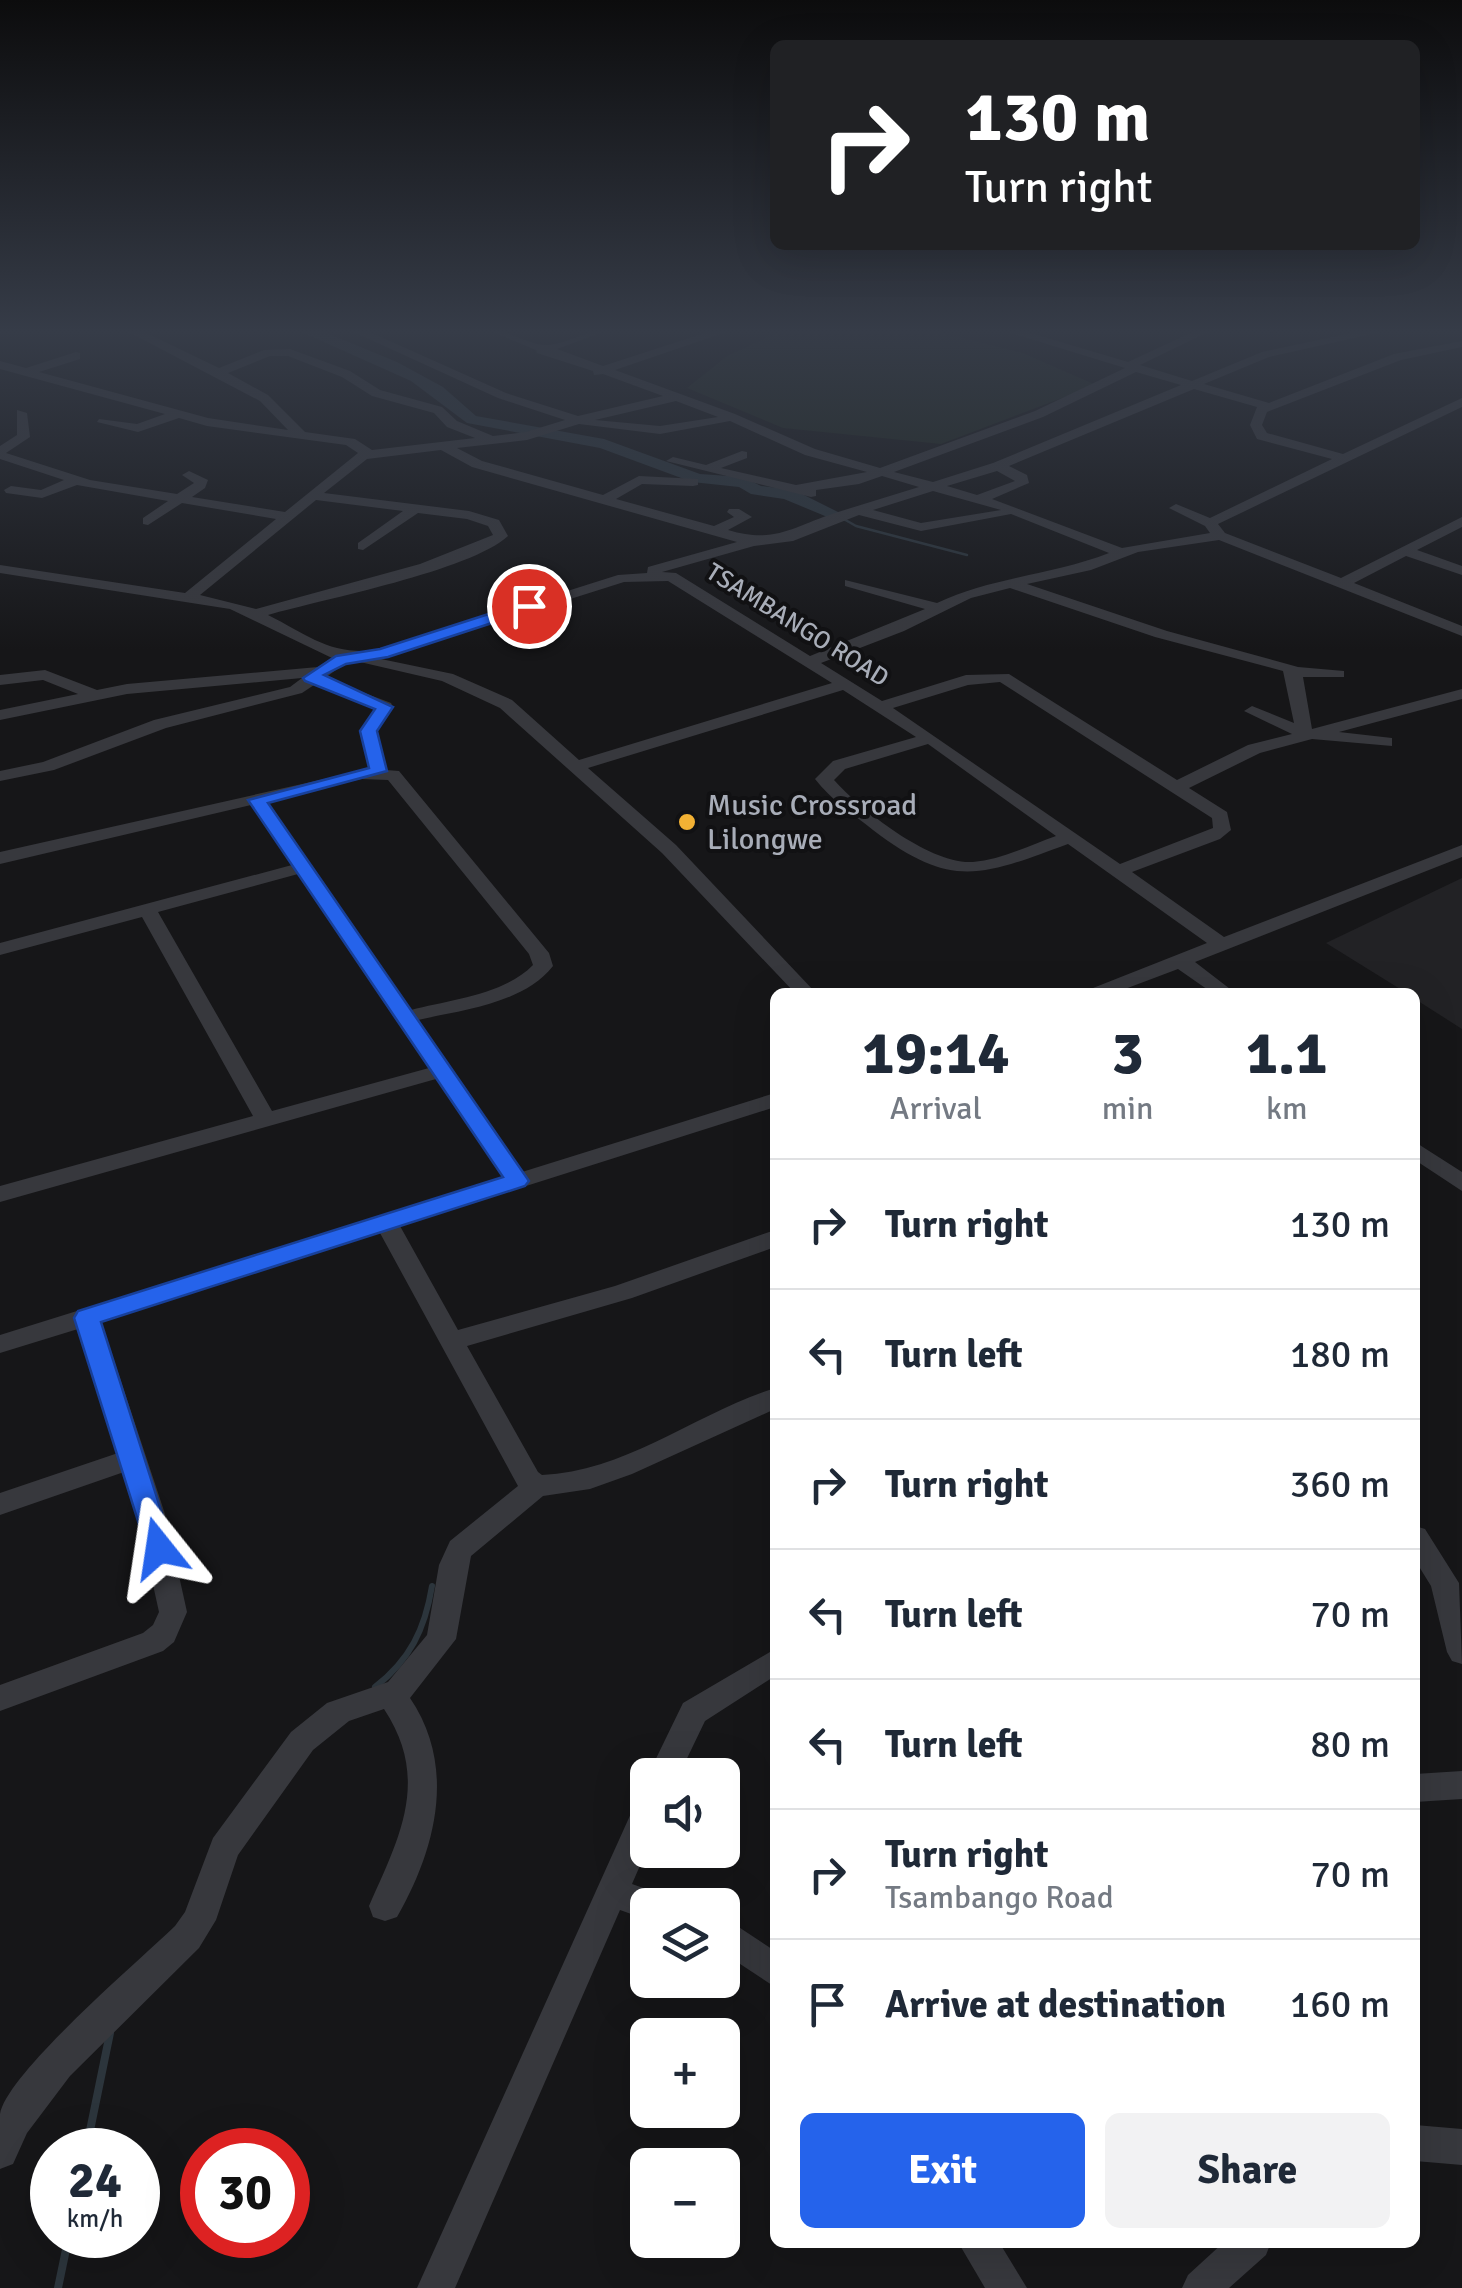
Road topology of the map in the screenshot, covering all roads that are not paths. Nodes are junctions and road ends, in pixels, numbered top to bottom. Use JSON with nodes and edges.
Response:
{"nodes":[{"id":1,"x":24,"y":436,"type":"edge"},
{"id":2,"x":302,"y":436,"type":"edge"},
{"id":3,"x":480,"y":436,"type":"edge"},
{"id":4,"x":524,"y":436,"type":"edge"},
{"id":5,"x":772,"y":436,"type":"edge"},
{"id":6,"x":980,"y":436,"type":"edge"},
{"id":7,"x":1070,"y":436,"type":"edge"},
{"id":8,"x":1265,"y":436,"type":"edge"},
{"id":9,"x":1390,"y":436,"type":"edge"},
{"id":10,"x":492,"y":441,"type":"junction"},
{"id":11,"x":446,"y":446,"type":"junction"},
{"id":12,"x":0,"y":453,"type":"edge"},
{"id":13,"x":369,"y":454,"type":"junction"},
{"id":14,"x":742,"y":455,"type":"dead end"},
{"id":15,"x":1342,"y":458,"type":"junction"},
{"id":16,"x":673,"y":461,"type":"dead end"},
{"id":17,"x":998,"y":466,"type":"junction"},
{"id":18,"x":709,"y":470,"type":"junction"},
{"id":19,"x":880,"y":473,"type":"junction"},
{"id":20,"x":189,"y":475,"type":"dead end"},
{"id":21,"x":74,"y":481,"type":"junction"},
{"id":22,"x":693,"y":482,"type":"dead end"},
{"id":23,"x":933,"y":488,"type":"junction"},
{"id":24,"x":798,"y":489,"type":"junction"},
{"id":25,"x":12,"y":490,"type":"dead end"},
{"id":26,"x":313,"y":496,"type":"junction"},
{"id":27,"x":180,"y":499,"type":"junction"},
{"id":28,"x":605,"y":500,"type":"junction"},
{"id":29,"x":975,"y":500,"type":"junction"},
{"id":30,"x":1176,"y":508,"type":"dead end"},
{"id":31,"x":415,"y":509,"type":"junction"},
{"id":32,"x":864,"y":510,"type":"junction"},
{"id":33,"x":1016,"y":511,"type":"junction"},
{"id":34,"x":734,"y":512,"type":"dead end"},
{"id":35,"x":285,"y":516,"type":"junction"},
{"id":36,"x":148,"y":521,"type":"dead end"},
{"id":37,"x":1462,"y":521,"type":"edge"},
{"id":38,"x":1215,"y":530,"type":"junction"},
{"id":39,"x":714,"y":532,"type":"junction"},
{"id":40,"x":753,"y":542,"type":"junction"},
{"id":41,"x":363,"y":546,"type":"dead end"},
{"id":42,"x":1120,"y":552,"type":"junction"},
{"id":43,"x":1409,"y":552,"type":"junction"},
{"id":44,"x":0,"y":569,"type":"edge"},
{"id":45,"x":1462,"y":571,"type":"edge"},
{"id":46,"x":645,"y":574,"type":"junction"},
{"id":47,"x":850,"y":583,"type":"dead end"},
{"id":48,"x":1011,"y":583,"type":"junction"},
{"id":49,"x":1342,"y":584,"type":"junction"},
{"id":50,"x":188,"y":597,"type":"junction"},
{"id":51,"x":936,"y":608,"type":"junction"},
{"id":52,"x":257,"y":613,"type":"junction"},
{"id":53,"x":1462,"y":631,"type":"edge"},
{"id":54,"x":351,"y":659,"type":"junction"},
{"id":55,"x":812,"y":660,"type":"junction"},
{"id":56,"x":1294,"y":672,"type":"junction"},
{"id":57,"x":1338,"y":674,"type":"dead end"},
{"id":58,"x":315,"y":675,"type":"junction"},
{"id":59,"x":0,"y":680,"type":"edge"},
{"id":60,"x":847,"y":684,"type":"junction"},
{"id":61,"x":1462,"y":694,"type":"edge"},
{"id":62,"x":94,"y":695,"type":"junction"},
{"id":63,"x":882,"y":706,"type":"junction"},
{"id":64,"x":1252,"y":711,"type":"dead end"},
{"id":65,"x":0,"y":716,"type":"edge"},
{"id":66,"x":1304,"y":733,"type":"junction"},
{"id":67,"x":930,"y":738,"type":"junction"},
{"id":68,"x":1386,"y":742,"type":"dead end"},
{"id":69,"x":576,"y":766,"type":"junction"},
{"id":70,"x":378,"y":771,"type":"junction"},
{"id":71,"x":0,"y":776,"type":"edge"},
{"id":72,"x":1178,"y":786,"type":"junction"},
{"id":73,"x":257,"y":800,"type":"junction"},
{"id":74,"x":1072,"y":836,"type":"junction"},
{"id":75,"x":1462,"y":852,"type":"edge"},
{"id":76,"x":0,"y":858,"type":"edge"},
{"id":77,"x":301,"y":868,"type":"junction"},
{"id":78,"x":1120,"y":870,"type":"junction"},
{"id":79,"x":148,"y":911,"type":"junction"},
{"id":80,"x":1224,"y":946,"type":"junction"},
{"id":81,"x":0,"y":950,"type":"edge"},
{"id":82,"x":1182,"y":962,"type":"junction"},
{"id":83,"x":801,"y":988,"type":"edge"},
{"id":84,"x":1111,"y":988,"type":"edge"},
{"id":85,"x":1218,"y":988,"type":"edge"},
{"id":86,"x":406,"y":1017,"type":"junction"},
{"id":87,"x":441,"y":1070,"type":"junction"},
{"id":88,"x":770,"y":1102,"type":"edge"},
{"id":89,"x":266,"y":1120,"type":"junction"},
{"id":90,"x":1420,"y":1153,"type":"edge"},
{"id":91,"x":517,"y":1181,"type":"junction"},
{"id":92,"x":1462,"y":1183,"type":"edge"},
{"id":93,"x":0,"y":1194,"type":"edge"},
{"id":94,"x":386,"y":1222,"type":"junction"},
{"id":95,"x":770,"y":1240,"type":"edge"},
{"id":96,"x":87,"y":1318,"type":"junction"},
{"id":97,"x":451,"y":1342,"type":"junction"},
{"id":98,"x":0,"y":1344,"type":"edge"},
{"id":99,"x":770,"y":1400,"type":"edge"},
{"id":100,"x":132,"y":1459,"type":"junction"},
{"id":101,"x":537,"y":1486,"type":"junction"},
{"id":102,"x":0,"y":1504,"type":"edge"},
{"id":103,"x":1420,"y":1543,"type":"edge"},
{"id":104,"x":1454,"y":1582,"type":"edge"},
{"id":105,"x":1462,"y":1652,"type":"edge"},
{"id":106,"x":770,"y":1664,"type":"edge"},
{"id":107,"x":392,"y":1696,"type":"junction"},
{"id":108,"x":0,"y":1698,"type":"edge"},
{"id":109,"x":671,"y":1758,"type":"edge"},
{"id":110,"x":1462,"y":1785,"type":"edge"},
{"id":111,"x":1420,"y":1788,"type":"edge"},
{"id":112,"x":630,"y":1850,"type":"edge"},
{"id":113,"x":611,"y":1892,"type":"junction"},
{"id":114,"x":630,"y":1899,"type":"edge"},
{"id":115,"x":385,"y":1906,"type":"dead end"},
{"id":116,"x":740,"y":1945,"type":"edge"},
{"id":117,"x":770,"y":1967,"type":"edge"},
{"id":118,"x":1420,"y":2143,"type":"edge"},
{"id":119,"x":1462,"y":2147,"type":"edge"},
{"id":120,"x":0,"y":2151,"type":"edge"},
{"id":121,"x":980,"y":2248,"type":"edge"},
{"id":122,"x":1246,"y":2248,"type":"edge"},
{"id":123,"x":436,"y":2288,"type":"edge"},
{"id":124,"x":1008,"y":2288,"type":"edge"},
{"id":125,"x":1202,"y":2288,"type":"edge"}],
"edges":[{"from":1,"to":12,"type":"street"},
{"from":2,"to":13,"type":"street"},
{"from":3,"to":10,"type":"street"},
{"from":4,"to":10,"type":"street"},
{"from":5,"to":19,"type":"street"},
{"from":6,"to":19,"type":"street"},
{"from":7,"to":17,"type":"street"},
{"from":8,"to":15,"type":"street"},
{"from":9,"to":15,"type":"street"},
{"from":10,"to":11,"type":"street"},
{"from":11,"to":13,"type":"street"},
{"from":11,"to":28,"type":"street"},
{"from":12,"to":21,"type":"street"},
{"from":13,"to":26,"type":"street"},
{"from":14,"to":18,"type":"street"},
{"from":15,"to":38,"type":"street"},
{"from":16,"to":18,"type":"street"},
{"from":17,"to":23,"type":"street"},
{"from":17,"to":29,"type":"street"},
{"from":18,"to":24,"type":"street"},
{"from":19,"to":23,"type":"street"},
{"from":19,"to":24,"type":"street"},
{"from":20,"to":27,"type":"street"},
{"from":21,"to":25,"type":"street"},
{"from":21,"to":27,"type":"street"},
{"from":22,"to":28,"type":"street"},
{"from":23,"to":29,"type":"street"},
{"from":23,"to":32,"type":"street"},
{"from":24,"to":32,"type":"street"},
{"from":26,"to":31,"type":"street"},
{"from":26,"to":35,"type":"street"},
{"from":27,"to":35,"type":"street"},
{"from":27,"to":36,"type":"street"},
{"from":28,"to":39,"type":"street"},
{"from":29,"to":33,"type":"street"},
{"from":30,"to":38,"type":"street"},
{"from":31,"to":41,"type":"street"},
{"from":31,"to":52,"type":"street"},
{"from":32,"to":33,"type":"street"},
{"from":32,"to":40,"type":"street"},
{"from":33,"to":42,"type":"street"},
{"from":34,"to":39,"type":"street"},
{"from":35,"to":50,"type":"street"},
{"from":37,"to":43,"type":"street"},
{"from":38,"to":42,"type":"street"},
{"from":38,"to":49,"type":"street"},
{"from":39,"to":40,"type":"street"},
{"from":40,"to":46,"type":"street"},
{"from":42,"to":48,"type":"street"},
{"from":43,"to":45,"type":"street"},
{"from":43,"to":49,"type":"street"},
{"from":44,"to":50,"type":"street"},
{"from":46,"to":54,"type":"street"},
{"from":46,"to":55,"type":"street","name":"TSAMBANGO ROAD"},
{"from":47,"to":51,"type":"street"},
{"from":48,"to":51,"type":"street"},
{"from":48,"to":56,"type":"street"},
{"from":49,"to":53,"type":"street"},
{"from":50,"to":52,"type":"street"},
{"from":51,"to":55,"type":"street"},
{"from":52,"to":54,"type":"street"},
{"from":54,"to":58,"type":"street"},
{"from":54,"to":69,"type":"street"},
{"from":55,"to":60,"type":"street","name":"TSAMBANGO ROAD"},
{"from":56,"to":57,"type":"street"},
{"from":56,"to":66,"type":"street"},
{"from":58,"to":62,"type":"street"},
{"from":58,"to":70,"type":"street"},
{"from":58,"to":71,"type":"street"},
{"from":59,"to":62,"type":"street"},
{"from":60,"to":63,"type":"street","name":"TSAMBANGO ROAD"},
{"from":60,"to":69,"type":"street"},
{"from":61,"to":66,"type":"street"},
{"from":62,"to":65,"type":"street"},
{"from":63,"to":67,"type":"street","name":"TSAMBANGO ROAD"},
{"from":63,"to":72,"type":"street"},
{"from":64,"to":66,"type":"street"},
{"from":66,"to":68,"type":"street"},
{"from":66,"to":72,"type":"street"},
{"from":67,"to":74,"type":"street","name":"TSAMBANGO ROAD"},
{"from":67,"to":74,"type":"street"},
{"from":69,"to":83,"type":"street"},
{"from":70,"to":73,"type":"street"},
{"from":70,"to":86,"type":"street"},
{"from":72,"to":78,"type":"street"},
{"from":73,"to":76,"type":"street"},
{"from":73,"to":77,"type":"street"},
{"from":74,"to":78,"type":"street","name":"TSAMBANGO ROAD"},
{"from":75,"to":80,"type":"street"},
{"from":77,"to":79,"type":"street"},
{"from":77,"to":86,"type":"street"},
{"from":78,"to":80,"type":"street","name":"TSAMBANGO ROAD"},
{"from":79,"to":81,"type":"street"},
{"from":79,"to":89,"type":"street"},
{"from":80,"to":82,"type":"street"},
{"from":82,"to":84,"type":"street"},
{"from":82,"to":85,"type":"street"},
{"from":86,"to":87,"type":"street"},
{"from":87,"to":89,"type":"street"},
{"from":87,"to":91,"type":"street"},
{"from":88,"to":91,"type":"street"},
{"from":89,"to":93,"type":"street"},
{"from":90,"to":92,"type":"street"},
{"from":91,"to":94,"type":"street"},
{"from":94,"to":96,"type":"street"},
{"from":94,"to":97,"type":"street"},
{"from":95,"to":97,"type":"street"},
{"from":96,"to":98,"type":"street"},
{"from":96,"to":100,"type":"street"},
{"from":97,"to":101,"type":"street"},
{"from":99,"to":101,"type":"street"},
{"from":100,"to":102,"type":"street"},
{"from":100,"to":108,"type":"street"},
{"from":101,"to":107,"type":"street"},
{"from":103,"to":104,"type":"street"},
{"from":104,"to":105,"type":"street"},
{"from":106,"to":109,"type":"street"},
{"from":107,"to":115,"type":"street"},
{"from":107,"to":120,"type":"street"},
{"from":110,"to":111,"type":"street"},
{"from":112,"to":113,"type":"street"},
{"from":113,"to":114,"type":"street"},
{"from":113,"to":123,"type":"street"},
{"from":116,"to":117,"type":"street"},
{"from":118,"to":119,"type":"street"},
{"from":121,"to":124,"type":"street"},
{"from":122,"to":125,"type":"street"}]}
